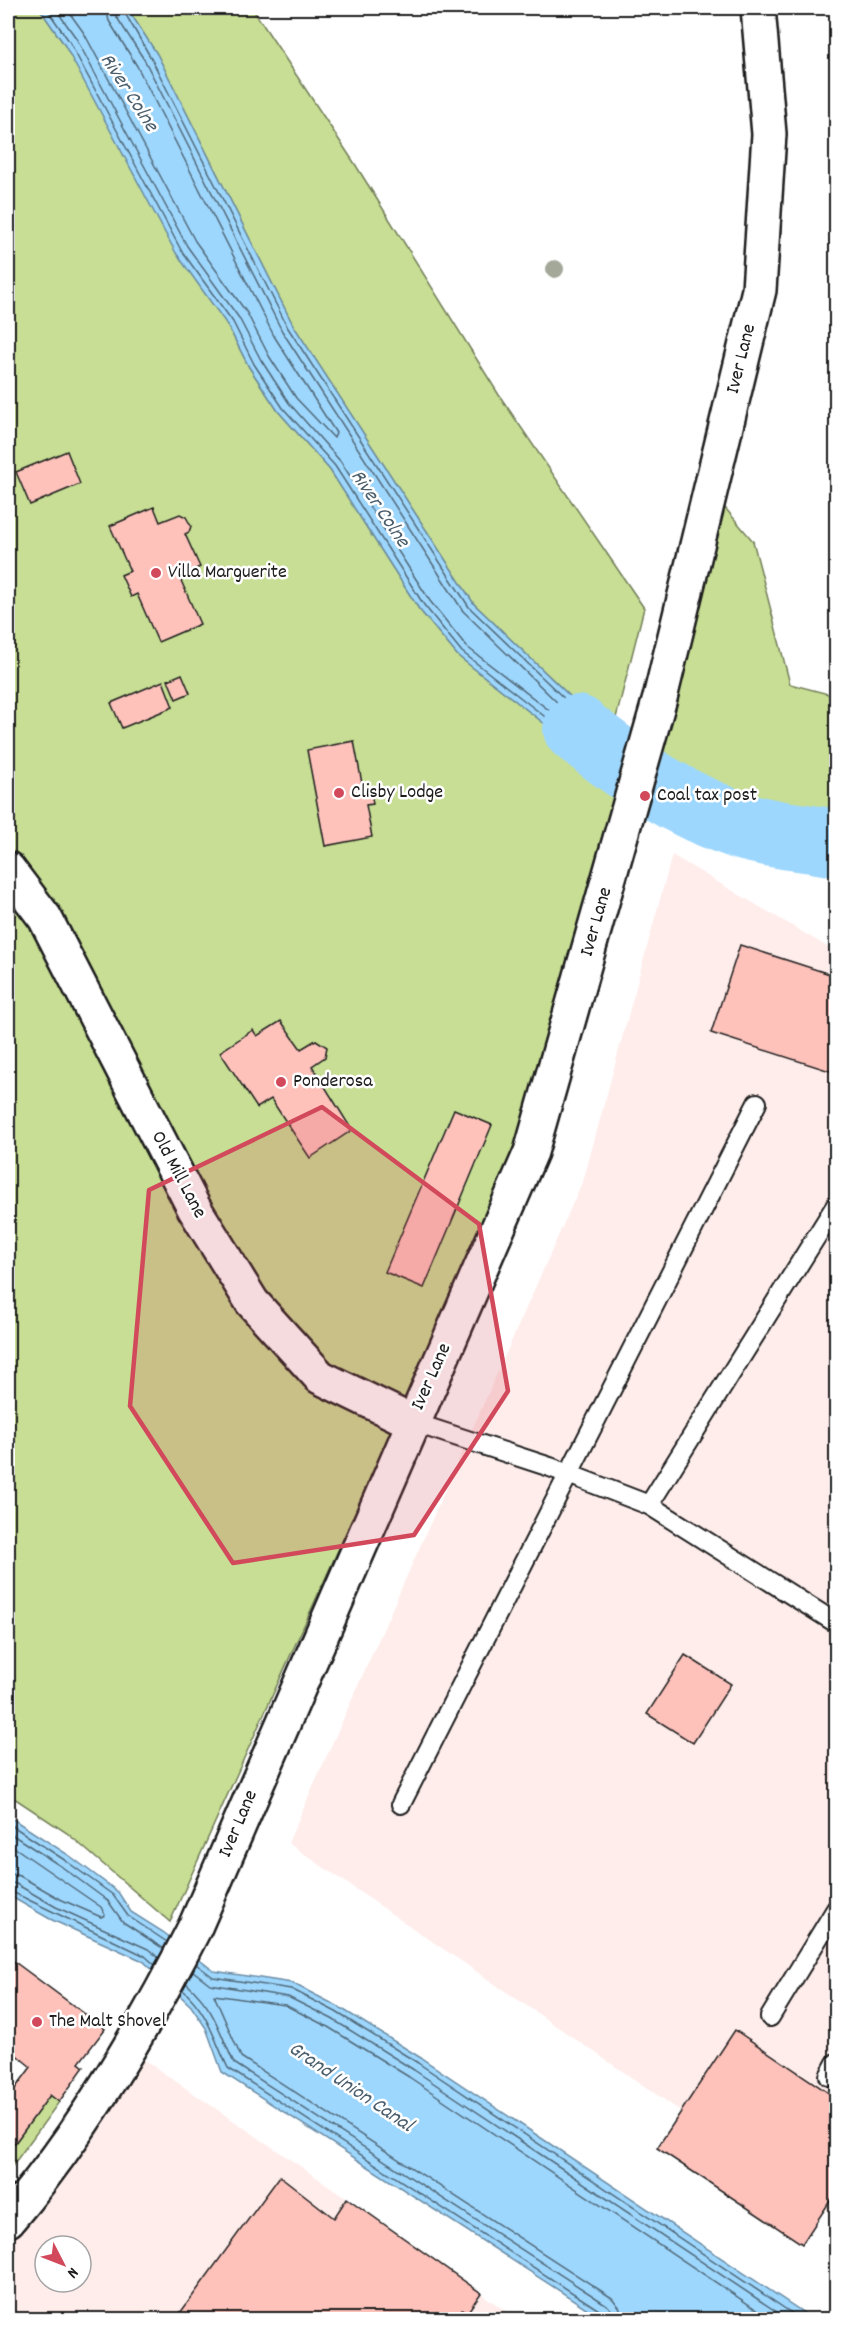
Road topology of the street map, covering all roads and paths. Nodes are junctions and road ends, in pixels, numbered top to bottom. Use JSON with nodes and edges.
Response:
{"nodes":[{"id":1,"x":758,"y":8,"type":"edge"},
{"id":2,"x":8,"y":869,"type":"edge"},
{"id":3,"x":757,"y":1102,"type":"dead end"},
{"id":4,"x":837,"y":1205,"type":"edge"},
{"id":5,"x":412,"y":1422,"type":"junction"},
{"id":6,"x":568,"y":1474,"type":"junction"},
{"id":7,"x":649,"y":1505,"type":"junction"},
{"id":8,"x":837,"y":1623,"type":"edge"},
{"id":9,"x":401,"y":1804,"type":"dead end"},
{"id":10,"x":837,"y":1909,"type":"edge"},
{"id":11,"x":829,"y":1937,"type":"edge"},
{"id":12,"x":770,"y":2017,"type":"dead end"},
{"id":13,"x":8,"y":2220,"type":"edge"}],
"edges":[{"from":1,"to":5,"type":"main road","name":"Iver Lane"},
{"from":2,"to":5,"type":"main road","name":"Old Mill Lane"},
{"from":3,"to":6,"type":"lane"},
{"from":4,"to":7,"type":"lane"},
{"from":5,"to":6,"type":"lane"},
{"from":5,"to":13,"type":"main road","name":"Iver Lane"},
{"from":6,"to":7,"type":"lane"},
{"from":6,"to":9,"type":"lane"},
{"from":7,"to":8,"type":"lane"},
{"from":10,"to":11,"type":"lane"},
{"from":11,"to":12,"type":"lane"}]}
